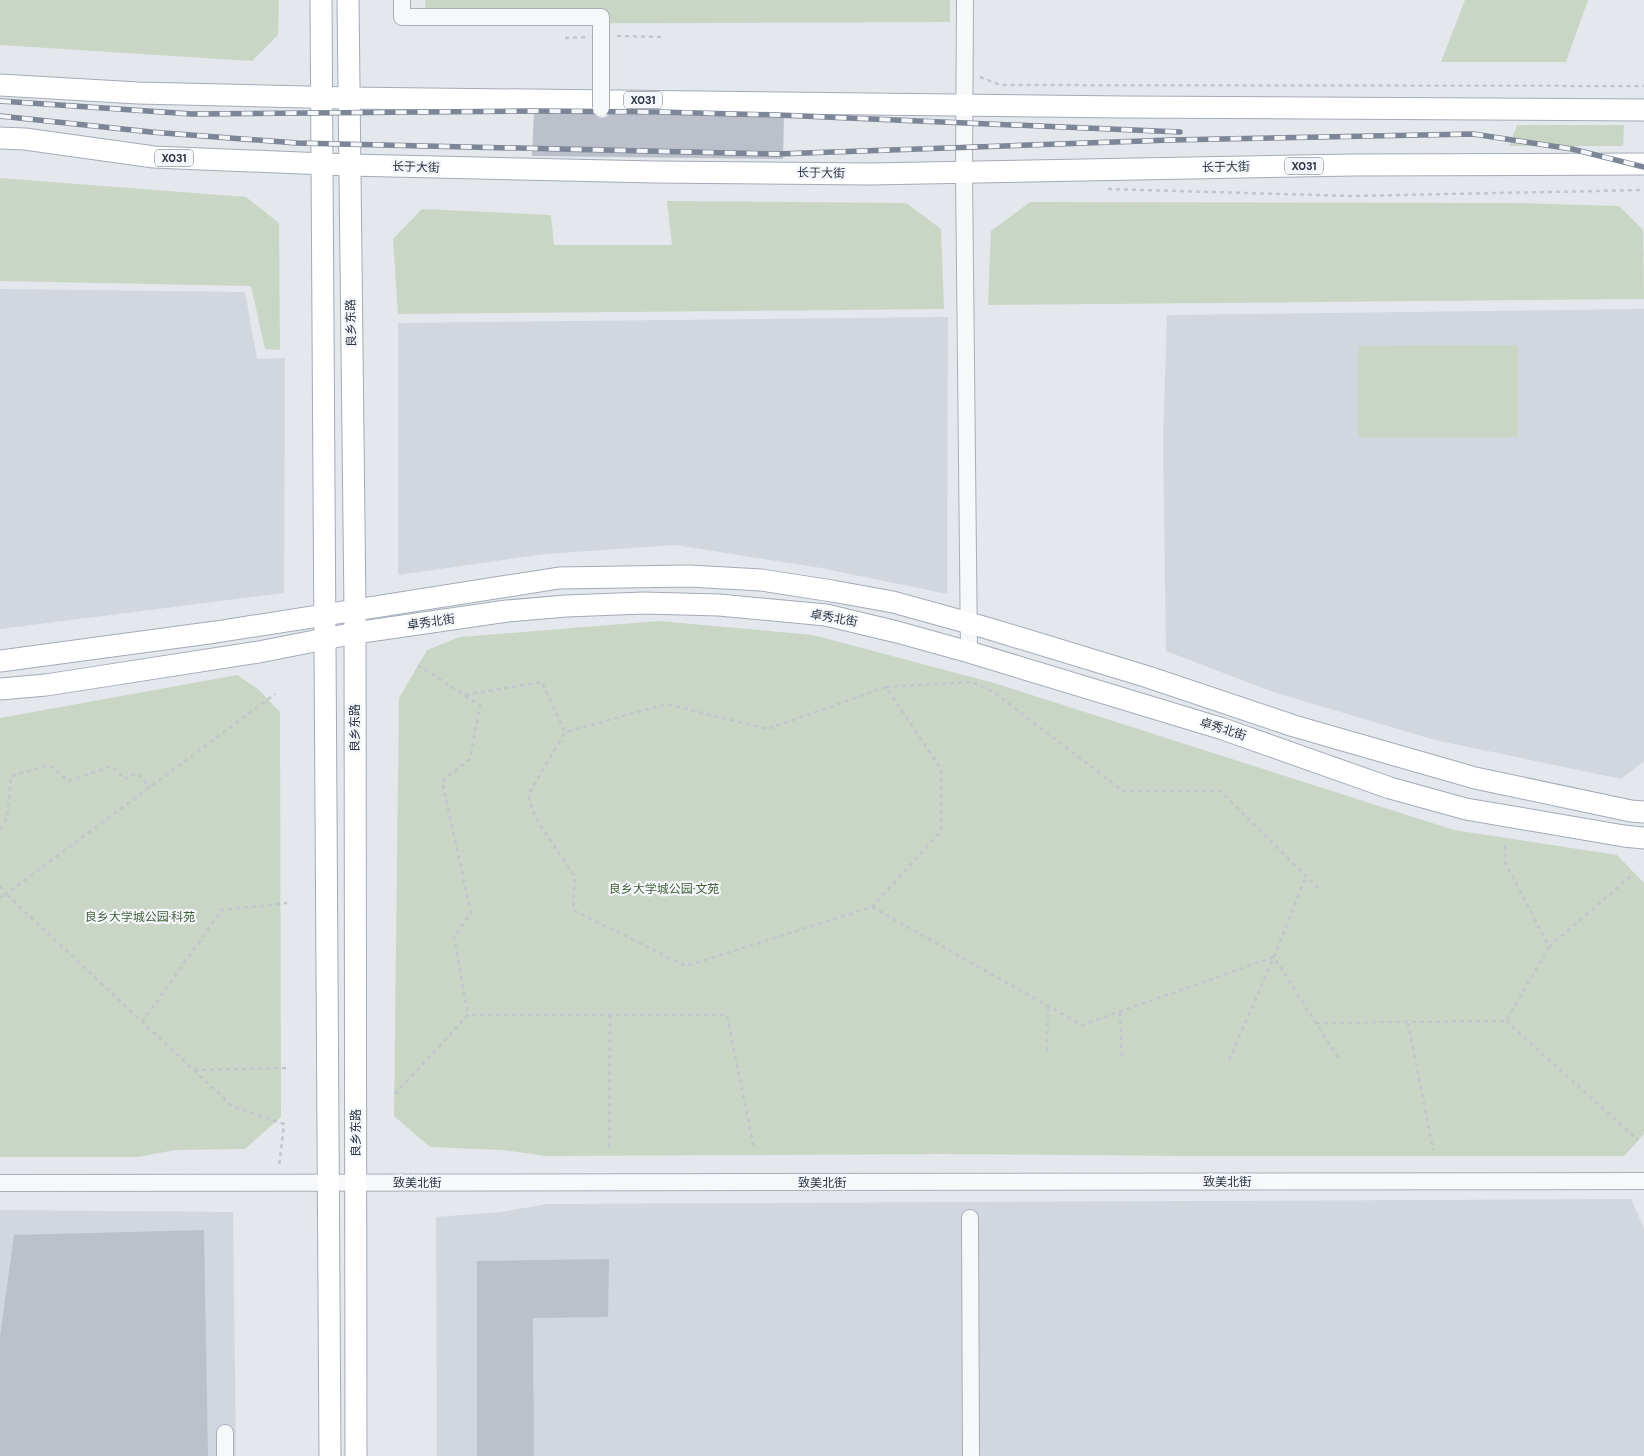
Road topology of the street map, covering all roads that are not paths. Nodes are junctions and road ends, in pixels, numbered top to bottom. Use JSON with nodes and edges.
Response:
{"nodes":[{"id":1,"x":321,"y":0,"type":"edge"},
{"id":2,"x":348,"y":0,"type":"edge"},
{"id":3,"x":402,"y":0,"type":"edge"},
{"id":4,"x":964,"y":0,"type":"edge"},
{"id":5,"x":0,"y":85,"type":"edge"},
{"id":6,"x":321,"y":97,"type":"junction"},
{"id":7,"x":348,"y":98,"type":"junction"},
{"id":8,"x":964,"y":104,"type":"junction"},
{"id":9,"x":602,"y":108,"type":"dead end"},
{"id":10,"x":1644,"y":110,"type":"edge"},
{"id":11,"x":0,"y":138,"type":"edge"},
{"id":12,"x":322,"y":163,"type":"junction"},
{"id":13,"x":1644,"y":164,"type":"edge"},
{"id":14,"x":349,"y":165,"type":"junction"},
{"id":15,"x":964,"y":172,"type":"junction"},
{"id":16,"x":355,"y":610,"type":"junction"},
{"id":17,"x":325,"y":614,"type":"junction"},
{"id":18,"x":969,"y":623,"type":"junction"},
{"id":19,"x":355,"y":633,"type":"junction"},
{"id":20,"x":324,"y":640,"type":"junction"},
{"id":21,"x":969,"y":652,"type":"junction"},
{"id":22,"x":0,"y":661,"type":"edge"},
{"id":23,"x":0,"y":689,"type":"edge"},
{"id":24,"x":1644,"y":812,"type":"edge"},
{"id":25,"x":1644,"y":838,"type":"edge"},
{"id":26,"x":1644,"y":1181,"type":"edge"},
{"id":27,"x":0,"y":1183,"type":"edge"},
{"id":28,"x":328,"y":1184,"type":"junction"},
{"id":29,"x":356,"y":1184,"type":"junction"},
{"id":30,"x":970,"y":1218,"type":"dead end"},
{"id":31,"x":225,"y":1433,"type":"dead end"},
{"id":32,"x":225,"y":1456,"type":"edge"},
{"id":33,"x":330,"y":1456,"type":"edge"},
{"id":34,"x":356,"y":1456,"type":"edge"},
{"id":35,"x":970,"y":1456,"type":"edge"}],
"edges":[{"from":1,"to":6,"type":"main road"},
{"from":2,"to":7,"type":"main road","name":"良乡东路"},
{"from":3,"to":9,"type":"street","bridge":true},
{"from":4,"to":8,"type":"street"},
{"from":5,"to":6,"type":"main road","number":"X031"},
{"from":6,"to":7,"type":"main road","number":"X031"},
{"from":6,"to":12,"type":"main road"},
{"from":7,"to":8,"type":"main road","number":"X031"},
{"from":7,"to":14,"type":"main road","name":"良乡东路"},
{"from":8,"to":10,"type":"main road","number":"X031"},
{"from":8,"to":15,"type":"street"},
{"from":11,"to":12,"type":"main road","name":"长于大街","number":"X031"},
{"from":12,"to":14,"type":"main road","name":"长于大街","number":"X031"},
{"from":12,"to":17,"type":"main road"},
{"from":13,"to":15,"type":"main road","name":"长于大街","number":"X031"},
{"from":14,"to":15,"type":"main road","name":"长于大街","number":"X031"},
{"from":14,"to":16,"type":"main road","name":"良乡东路"},
{"from":15,"to":18,"type":"street"},
{"from":16,"to":17,"type":"main road"},
{"from":16,"to":18,"type":"main road"},
{"from":16,"to":19,"type":"main road","name":"良乡东路"},
{"from":17,"to":20,"type":"main road"},
{"from":17,"to":22,"type":"main road"},
{"from":18,"to":21,"type":"street"},
{"from":18,"to":24,"type":"main road"},
{"from":19,"to":20,"type":"main road","name":"卓秀北街"},
{"from":19,"to":21,"type":"main road","name":"卓秀北街"},
{"from":19,"to":29,"type":"main road","name":"良乡东路"},
{"from":20,"to":23,"type":"main road","name":"卓秀北街"},
{"from":20,"to":28,"type":"main road"},
{"from":21,"to":25,"type":"main road","name":"卓秀北街"},
{"from":26,"to":29,"type":"street","name":"致美北街"},
{"from":27,"to":28,"type":"street","name":"致美北街"},
{"from":28,"to":29,"type":"street","name":"致美北街"},
{"from":28,"to":33,"type":"main road"},
{"from":29,"to":34,"type":"main road","name":"良乡东路"},
{"from":30,"to":35,"type":"street"},
{"from":31,"to":32,"type":"street"}]}
